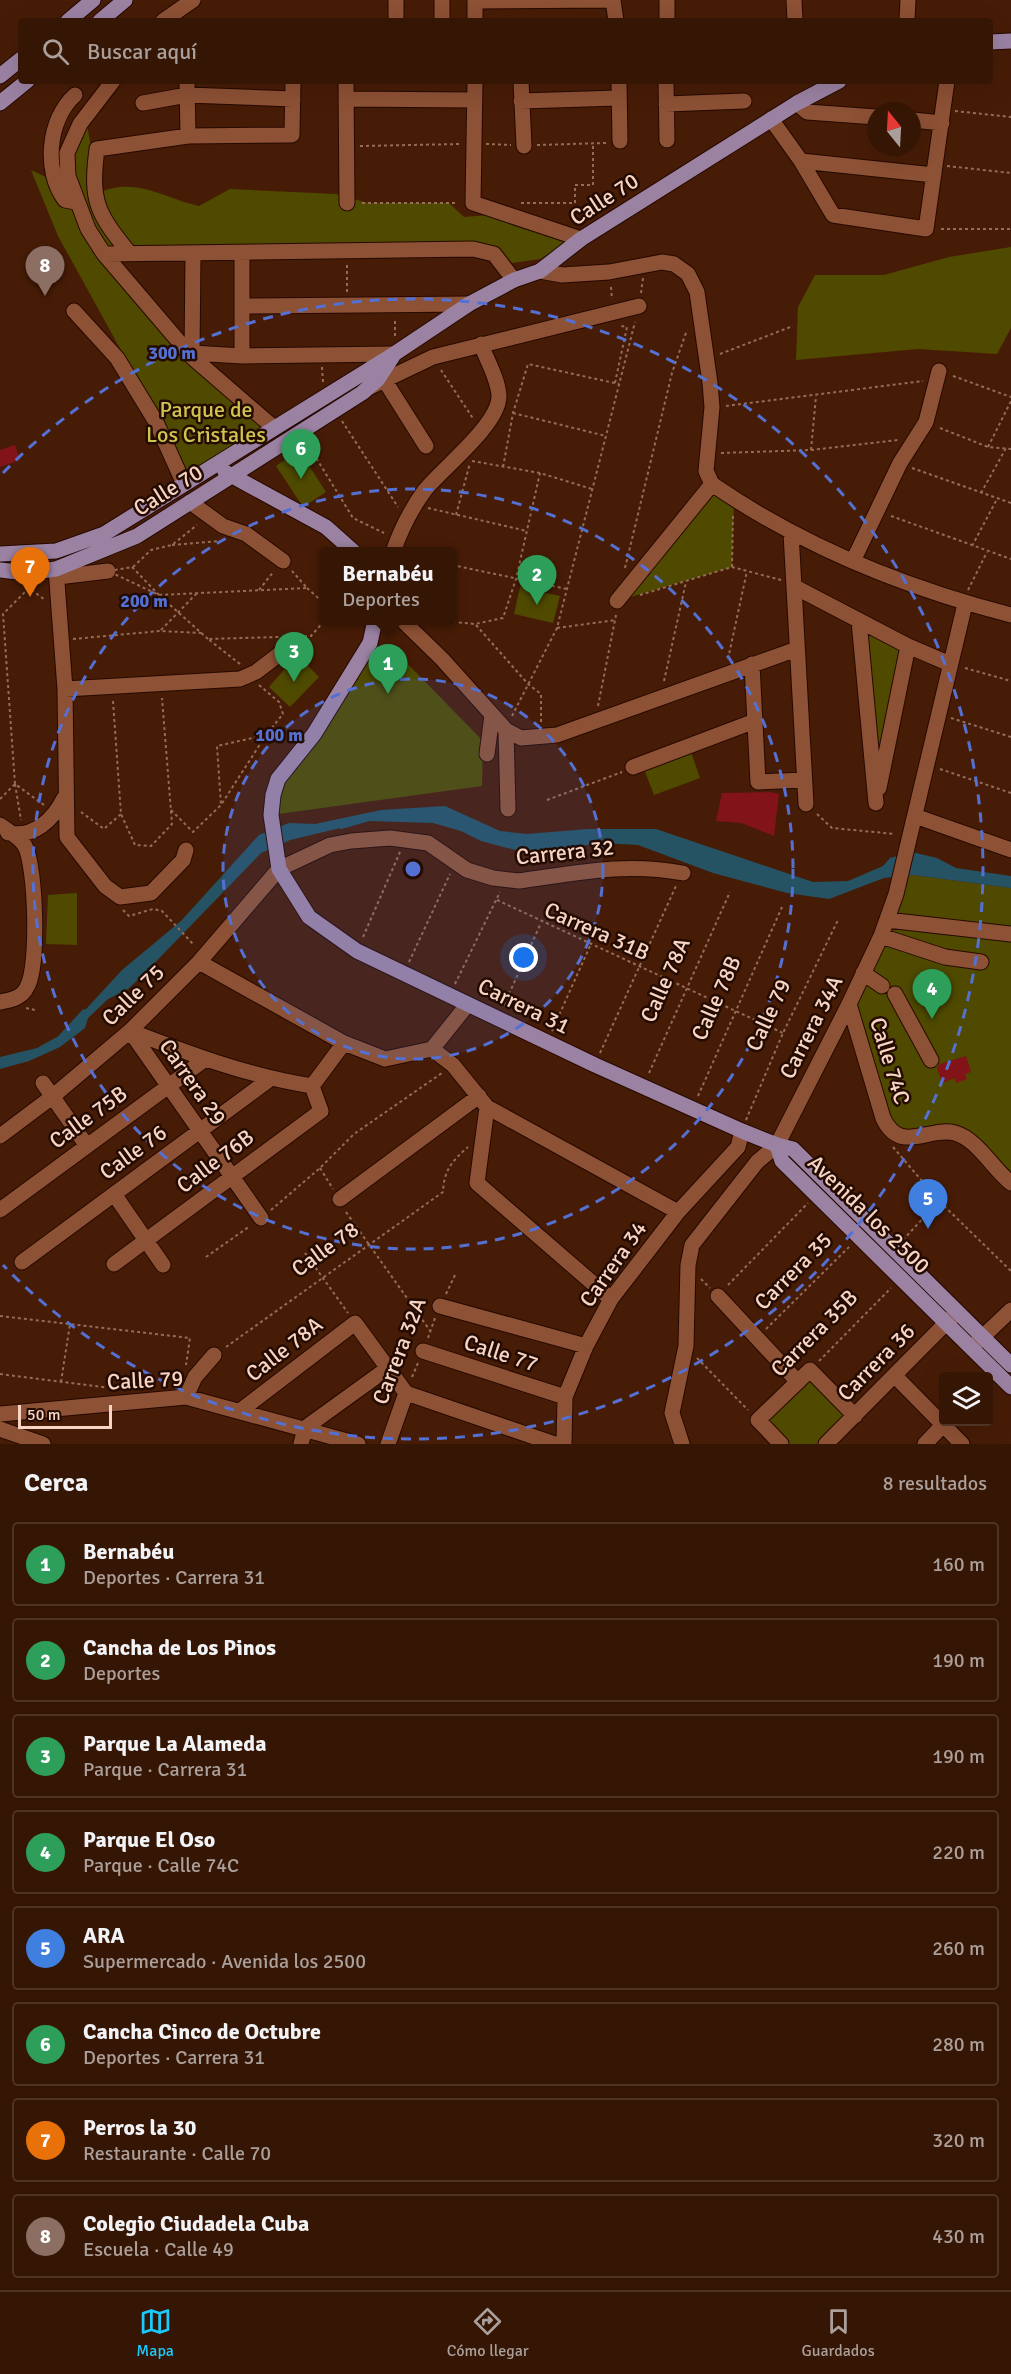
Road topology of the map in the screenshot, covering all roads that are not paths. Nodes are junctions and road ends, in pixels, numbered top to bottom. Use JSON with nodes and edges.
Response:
{"nodes":[{"id":1,"x":93,"y":0,"type":"edge"},
{"id":2,"x":125,"y":0,"type":"edge"},
{"id":3,"x":193,"y":0,"type":"edge"},
{"id":4,"x":396,"y":0,"type":"edge"},
{"id":5,"x":442,"y":0,"type":"edge"},
{"id":6,"x":475,"y":0,"type":"edge"},
{"id":7,"x":613,"y":0,"type":"edge"},
{"id":8,"x":667,"y":0,"type":"edge"},
{"id":9,"x":794,"y":0,"type":"edge"},
{"id":10,"x":908,"y":0,"type":"edge"},
{"id":11,"x":72,"y":18,"type":"edge"},
{"id":12,"x":104,"y":18,"type":"edge"},
{"id":13,"x":167,"y":18,"type":"edge"},
{"id":14,"x":396,"y":18,"type":"edge"},
{"id":15,"x":442,"y":18,"type":"edge"},
{"id":16,"x":475,"y":18,"type":"edge"},
{"id":17,"x":616,"y":18,"type":"edge"},
{"id":18,"x":667,"y":18,"type":"edge"},
{"id":19,"x":795,"y":18,"type":"edge"},
{"id":20,"x":907,"y":18,"type":"edge"},
{"id":21,"x":1011,"y":41,"type":"edge"},
{"id":22,"x":993,"y":42,"type":"edge"},
{"id":23,"x":18,"y":61,"type":"edge"},
{"id":24,"x":0,"y":76,"type":"edge"},
{"id":25,"x":23,"y":84,"type":"edge"},
{"id":26,"x":111,"y":84,"type":"edge"},
{"id":27,"x":123,"y":84,"type":"edge"},
{"id":28,"x":293,"y":84,"type":"edge"},
{"id":29,"x":346,"y":84,"type":"edge"},
{"id":30,"x":475,"y":84,"type":"edge"},
{"id":31,"x":521,"y":84,"type":"edge"},
{"id":32,"x":619,"y":84,"type":"edge"},
{"id":33,"x":666,"y":84,"type":"edge"},
{"id":34,"x":833,"y":84,"type":"edge"},
{"id":35,"x":947,"y":84,"type":"edge"},
{"id":36,"x":187,"y":88,"type":"edge"},
{"id":37,"x":75,"y":95,"type":"dead end"},
{"id":38,"x":618,"y":98,"type":"junction"},
{"id":39,"x":293,"y":99,"type":"junction"},
{"id":40,"x":346,"y":99,"type":"junction"},
{"id":41,"x":474,"y":100,"type":"junction"},
{"id":42,"x":521,"y":101,"type":"junction"},
{"id":43,"x":744,"y":101,"type":"dead end"},
{"id":44,"x":0,"y":103,"type":"edge"},
{"id":45,"x":143,"y":103,"type":"dead end"},
{"id":46,"x":797,"y":103,"type":"junction"},
{"id":47,"x":666,"y":104,"type":"junction"},
{"id":48,"x":88,"y":112,"type":"junction"},
{"id":49,"x":867,"y":116,"type":"edge"},
{"id":50,"x":943,"y":116,"type":"junction"},
{"id":51,"x":771,"y":119,"type":"junction"},
{"id":52,"x":921,"y":119,"type":"edge"},
{"id":53,"x":188,"y":136,"type":"junction"},
{"id":54,"x":668,"y":140,"type":"dead end"},
{"id":55,"x":620,"y":141,"type":"dead end"},
{"id":56,"x":524,"y":146,"type":"dead end"},
{"id":57,"x":801,"y":161,"type":"junction"},
{"id":58,"x":935,"y":170,"type":"junction"},
{"id":59,"x":76,"y":202,"type":"junction"},
{"id":60,"x":347,"y":203,"type":"dead end"},
{"id":61,"x":581,"y":239,"type":"junction"},
{"id":62,"x":242,"y":253,"type":"junction"},
{"id":63,"x":104,"y":254,"type":"junction"},
{"id":64,"x":130,"y":254,"type":"junction"},
{"id":65,"x":193,"y":254,"type":"junction"},
{"id":66,"x":540,"y":271,"type":"junction"},
{"id":67,"x":514,"y":280,"type":"junction"},
{"id":68,"x":469,"y":304,"type":"junction"},
{"id":69,"x":242,"y":306,"type":"junction"},
{"id":70,"x":639,"y":306,"type":"road end"},
{"id":71,"x":74,"y":311,"type":"dead end"},
{"id":72,"x":480,"y":344,"type":"junction"},
{"id":73,"x":394,"y":354,"type":"junction"},
{"id":74,"x":192,"y":355,"type":"junction"},
{"id":75,"x":242,"y":356,"type":"junction"},
{"id":76,"x":937,"y":375,"type":"road end"},
{"id":77,"x":385,"y":381,"type":"junction"},
{"id":78,"x":368,"y":388,"type":"junction"},
{"id":79,"x":273,"y":427,"type":"junction"},
{"id":80,"x":426,"y":446,"type":"dead end"},
{"id":81,"x":213,"y":465,"type":"junction"},
{"id":82,"x":232,"y":476,"type":"junction"},
{"id":83,"x":184,"y":484,"type":"junction"},
{"id":84,"x":712,"y":484,"type":"junction"},
{"id":85,"x":170,"y":494,"type":"junction"},
{"id":86,"x":185,"y":505,"type":"junction"},
{"id":87,"x":791,"y":533,"type":"junction"},
{"id":88,"x":395,"y":546,"type":"edge"},
{"id":89,"x":348,"y":547,"type":"edge"},
{"id":90,"x":0,"y":554,"type":"edge"},
{"id":91,"x":283,"y":561,"type":"road end"},
{"id":92,"x":853,"y":561,"type":"junction"},
{"id":93,"x":0,"y":570,"type":"edge"},
{"id":94,"x":108,"y":571,"type":"road end"},
{"id":95,"x":57,"y":573,"type":"junction"},
{"id":96,"x":795,"y":585,"type":"junction"},
{"id":97,"x":617,"y":601,"type":"road end"},
{"id":98,"x":963,"y":603,"type":"junction"},
{"id":99,"x":1011,"y":615,"type":"edge"},
{"id":100,"x":859,"y":621,"type":"junction"},
{"id":101,"x":374,"y":625,"type":"edge"},
{"id":102,"x":406,"y":625,"type":"edge"},
{"id":103,"x":908,"y":646,"type":"junction"},
{"id":104,"x":286,"y":649,"type":"dead end"},
{"id":105,"x":797,"y":649,"type":"junction"},
{"id":106,"x":752,"y":664,"type":"junction"},
{"id":107,"x":950,"y":664,"type":"junction"},
{"id":108,"x":65,"y":689,"type":"junction"},
{"id":109,"x":492,"y":715,"type":"junction"},
{"id":110,"x":755,"y":721,"type":"junction"},
{"id":111,"x":506,"y":730,"type":"junction"},
{"id":112,"x":487,"y":754,"type":"dead end"},
{"id":113,"x":633,"y":767,"type":"road end"},
{"id":114,"x":804,"y":780,"type":"junction"},
{"id":115,"x":64,"y":798,"type":"junction"},
{"id":116,"x":806,"y":804,"type":"road end"},
{"id":117,"x":508,"y":808,"type":"dead end"},
{"id":118,"x":915,"y":816,"type":"junction"},
{"id":119,"x":0,"y":825,"type":"edge"},
{"id":120,"x":12,"y":833,"type":"edge"},
{"id":121,"x":186,"y":850,"type":"dead end"},
{"id":122,"x":1011,"y":850,"type":"edge"},
{"id":123,"x":278,"y":866,"type":"junction"},
{"id":124,"x":683,"y":873,"type":"road end"},
{"id":125,"x":887,"y":920,"type":"junction"},
{"id":126,"x":1011,"y":934,"type":"edge"},
{"id":127,"x":880,"y":936,"type":"junction"},
{"id":128,"x":199,"y":962,"type":"junction"},
{"id":129,"x":981,"y":962,"type":"dead end"},
{"id":130,"x":863,"y":973,"type":"junction"},
{"id":131,"x":0,"y":1002,"type":"edge"},
{"id":132,"x":468,"y":1004,"type":"junction"},
{"id":133,"x":849,"y":1004,"type":"junction"},
{"id":134,"x":837,"y":1028,"type":"junction"},
{"id":135,"x":130,"y":1031,"type":"junction"},
{"id":136,"x":858,"y":1034,"type":"junction"},
{"id":137,"x":344,"y":1043,"type":"junction"},
{"id":138,"x":432,"y":1049,"type":"junction"},
{"id":139,"x":204,"y":1059,"type":"junction"},
{"id":140,"x":932,"y":1060,"type":"dead end"},
{"id":141,"x":270,"y":1079,"type":"junction"},
{"id":142,"x":43,"y":1083,"type":"dead end"},
{"id":143,"x":168,"y":1085,"type":"junction"},
{"id":144,"x":312,"y":1086,"type":"junction"},
{"id":145,"x":52,"y":1097,"type":"junction"},
{"id":146,"x":483,"y":1102,"type":"junction"},
{"id":147,"x":200,"y":1131,"type":"junction"},
{"id":148,"x":742,"y":1131,"type":"junction"},
{"id":149,"x":0,"y":1136,"type":"edge"},
{"id":150,"x":777,"y":1145,"type":"junction"},
{"id":151,"x":87,"y":1146,"type":"junction"},
{"id":152,"x":232,"y":1176,"type":"junction"},
{"id":153,"x":1011,"y":1183,"type":"edge"},
{"id":154,"x":114,"y":1194,"type":"junction"},
{"id":155,"x":340,"y":1199,"type":"road end"},
{"id":156,"x":0,"y":1210,"type":"edge"},
{"id":157,"x":678,"y":1212,"type":"junction"},
{"id":158,"x":261,"y":1218,"type":"road end"},
{"id":159,"x":147,"y":1241,"type":"junction"},
{"id":160,"x":22,"y":1262,"type":"dead end"},
{"id":161,"x":114,"y":1264,"type":"dead end"},
{"id":162,"x":163,"y":1265,"type":"dead end"},
{"id":163,"x":717,"y":1296,"type":"road end"},
{"id":164,"x":611,"y":1299,"type":"junction"},
{"id":165,"x":440,"y":1306,"type":"road end"},
{"id":166,"x":1011,"y":1310,"type":"edge"},
{"id":167,"x":952,"y":1318,"type":"junction"},
{"id":168,"x":983,"y":1337,"type":"junction"},
{"id":169,"x":586,"y":1346,"type":"junction"},
{"id":170,"x":971,"y":1348,"type":"junction"},
{"id":171,"x":423,"y":1351,"type":"road end"},
{"id":172,"x":214,"y":1355,"type":"road end"},
{"id":173,"x":1011,"y":1365,"type":"edge"},
{"id":174,"x":388,"y":1368,"type":"junction"},
{"id":175,"x":895,"y":1376,"type":"junction"},
{"id":176,"x":798,"y":1382,"type":"junction"},
{"id":177,"x":1011,"y":1387,"type":"edge"},
{"id":178,"x":406,"y":1393,"type":"junction"},
{"id":179,"x":186,"y":1397,"type":"junction"},
{"id":180,"x":565,"y":1397,"type":"junction"},
{"id":181,"x":240,"y":1411,"type":"junction"},
{"id":182,"x":0,"y":1414,"type":"edge"},
{"id":183,"x":855,"y":1416,"type":"junction"},
{"id":184,"x":939,"y":1421,"type":"edge"},
{"id":185,"x":942,"y":1426,"type":"edge"},
{"id":186,"x":944,"y":1426,"type":"edge"},
{"id":187,"x":305,"y":1428,"type":"junction"},
{"id":188,"x":0,"y":1429,"type":"edge"},
{"id":189,"x":39,"y":1443,"type":"edge"},
{"id":190,"x":301,"y":1444,"type":"edge"},
{"id":191,"x":358,"y":1444,"type":"edge"},
{"id":192,"x":388,"y":1444,"type":"edge"},
{"id":193,"x":555,"y":1444,"type":"edge"},
{"id":194,"x":564,"y":1444,"type":"edge"},
{"id":195,"x":682,"y":1444,"type":"edge"},
{"id":196,"x":781,"y":1444,"type":"edge"},
{"id":197,"x":826,"y":1444,"type":"edge"},
{"id":198,"x":925,"y":1444,"type":"edge"},
{"id":199,"x":962,"y":1444,"type":"edge"}],
"edges":[{"from":1,"to":11,"type":"main road"},
{"from":2,"to":12,"type":"main road"},
{"from":3,"to":13,"type":"street"},
{"from":4,"to":14,"type":"street"},
{"from":5,"to":15,"type":"street"},
{"from":6,"to":7,"type":"street"},
{"from":6,"to":16,"type":"street"},
{"from":7,"to":17,"type":"street"},
{"from":8,"to":18,"type":"street"},
{"from":9,"to":19,"type":"street"},
{"from":10,"to":20,"type":"street"},
{"from":21,"to":22,"type":"main road"},
{"from":23,"to":24,"type":"main road"},
{"from":25,"to":44,"type":"main road"},
{"from":26,"to":48,"type":"street"},
{"from":27,"to":48,"type":"street"},
{"from":28,"to":39,"type":"street"},
{"from":29,"to":40,"type":"street"},
{"from":30,"to":41,"type":"street"},
{"from":31,"to":42,"type":"street"},
{"from":32,"to":38,"type":"street"},
{"from":33,"to":47,"type":"street"},
{"from":34,"to":46,"type":"main road","name":"Calle 70"},
{"from":35,"to":50,"type":"street"},
{"from":36,"to":39,"type":"street"},
{"from":36,"to":45,"type":"street"},
{"from":36,"to":53,"type":"street"},
{"from":37,"to":59,"type":"street"},
{"from":38,"to":42,"type":"street"},
{"from":38,"to":55,"type":"street"},
{"from":39,"to":53,"type":"street"},
{"from":40,"to":41,"type":"street"},
{"from":40,"to":60,"type":"street"},
{"from":41,"to":61,"type":"street"},
{"from":42,"to":56,"type":"street"},
{"from":43,"to":47,"type":"street"},
{"from":46,"to":49,"type":"street"},
{"from":46,"to":51,"type":"main road","name":"Calle 70"},
{"from":47,"to":54,"type":"street"},
{"from":48,"to":59,"type":"street"},
{"from":50,"to":52,"type":"street"},
{"from":50,"to":58,"type":"street"},
{"from":51,"to":57,"type":"street"},
{"from":51,"to":61,"type":"main road","name":"Calle 70"},
{"from":53,"to":64,"type":"street"},
{"from":57,"to":58,"type":"street"},
{"from":57,"to":58,"type":"street"},
{"from":59,"to":63,"type":"street"},
{"from":61,"to":66,"type":"main road","name":"Calle 70"},
{"from":62,"to":65,"type":"street"},
{"from":62,"to":67,"type":"street"},
{"from":62,"to":69,"type":"street"},
{"from":63,"to":64,"type":"street"},
{"from":63,"to":74,"type":"street"},
{"from":64,"to":65,"type":"street"},
{"from":65,"to":74,"type":"street"},
{"from":66,"to":67,"type":"main road","name":"Calle 70"},
{"from":66,"to":84,"type":"street"},
{"from":67,"to":68,"type":"main road","name":"Calle 70"},
{"from":68,"to":69,"type":"street"},
{"from":68,"to":73,"type":"main road","name":"Calle 70"},
{"from":69,"to":75,"type":"street"},
{"from":70,"to":72,"type":"street"},
{"from":71,"to":83,"type":"street"},
{"from":72,"to":77,"type":"street"},
{"from":72,"to":88,"type":"street"},
{"from":73,"to":75,"type":"street"},
{"from":73,"to":78,"type":"main road","name":"Calle 70"},
{"from":73,"to":79,"type":"main road","name":"Calle 70"},
{"from":74,"to":75,"type":"street"},
{"from":74,"to":79,"type":"street"},
{"from":76,"to":92,"type":"street"},
{"from":77,"to":78,"type":"street"},
{"from":77,"to":80,"type":"street"},
{"from":78,"to":82,"type":"main road","name":"Calle 70"},
{"from":79,"to":81,"type":"main road","name":"Calle 70"},
{"from":81,"to":82,"type":"main road"},
{"from":81,"to":83,"type":"main road","name":"Calle 70"},
{"from":82,"to":86,"type":"main road","name":"Calle 70"},
{"from":82,"to":89,"type":"main road"},
{"from":83,"to":85,"type":"main road","name":"Calle 70"},
{"from":84,"to":87,"type":"street"},
{"from":84,"to":97,"type":"street"},
{"from":85,"to":86,"type":"main road"},
{"from":85,"to":90,"type":"main road","name":"Calle 70"},
{"from":86,"to":91,"type":"street"},
{"from":86,"to":95,"type":"main road","name":"Calle 70"},
{"from":87,"to":92,"type":"street"},
{"from":87,"to":96,"type":"street"},
{"from":92,"to":98,"type":"street"},
{"from":93,"to":95,"type":"main road","name":"Calle 70"},
{"from":94,"to":95,"type":"street"},
{"from":95,"to":108,"type":"street"},
{"from":96,"to":100,"type":"street"},
{"from":96,"to":105,"type":"street"},
{"from":98,"to":99,"type":"street"},
{"from":98,"to":107,"type":"street","name":"Carrera 34A"},
{"from":100,"to":103,"type":"street"},
{"from":100,"to":103,"type":"street"},
{"from":101,"to":123,"type":"main road","name":"Carrera 31"},
{"from":102,"to":109,"type":"street"},
{"from":103,"to":107,"type":"street"},
{"from":104,"to":108,"type":"street"},
{"from":105,"to":106,"type":"street"},
{"from":105,"to":114,"type":"street"},
{"from":106,"to":110,"type":"street"},
{"from":106,"to":111,"type":"street"},
{"from":107,"to":118,"type":"street","name":"Carrera 34A"},
{"from":108,"to":115,"type":"street"},
{"from":109,"to":111,"type":"street"},
{"from":109,"to":112,"type":"street"},
{"from":110,"to":113,"type":"street"},
{"from":110,"to":114,"type":"street"},
{"from":111,"to":117,"type":"street"},
{"from":114,"to":116,"type":"street"},
{"from":115,"to":120,"type":"street"},
{"from":115,"to":121,"type":"street"},
{"from":118,"to":122,"type":"street"},
{"from":118,"to":125,"type":"street","name":"Carrera 34A"},
{"from":119,"to":120,"type":"street"},
{"from":120,"to":131,"type":"street"},
{"from":123,"to":124,"type":"street","name":"Carrera 32"},
{"from":123,"to":128,"type":"street","name":"Calle 75"},
{"from":123,"to":132,"type":"main road","name":"Carrera 31"},
{"from":125,"to":126,"type":"street"},
{"from":125,"to":127,"type":"street","name":"Carrera 34A"},
{"from":127,"to":129,"type":"street"},
{"from":127,"to":130,"type":"street","name":"Carrera 34A"},
{"from":128,"to":135,"type":"street","name":"Calle 75"},
{"from":128,"to":137,"type":"street"},
{"from":130,"to":133,"type":"street","name":"Carrera 34A"},
{"from":130,"to":140,"type":"street"},
{"from":132,"to":138,"type":"street"},
{"from":132,"to":148,"type":"main road","name":"Carrera 31"},
{"from":133,"to":134,"type":"street","name":"Carrera 34A"},
{"from":133,"to":136,"type":"street","name":"Calle 74C"},
{"from":134,"to":136,"type":"street"},
{"from":134,"to":150,"type":"street","name":"Carrera 34A"},
{"from":135,"to":139,"type":"street"},
{"from":135,"to":143,"type":"street","name":"Carrera 29"},
{"from":135,"to":145,"type":"street","name":"Calle 75"},
{"from":136,"to":153,"type":"street","name":"Calle 74C"},
{"from":137,"to":138,"type":"street"},
{"from":137,"to":144,"type":"street"},
{"from":138,"to":146,"type":"street"},
{"from":139,"to":141,"type":"street"},
{"from":139,"to":143,"type":"street","name":"Calle 75B"},
{"from":141,"to":144,"type":"street"},
{"from":141,"to":147,"type":"street","name":"Calle 76"},
{"from":142,"to":145,"type":"street"},
{"from":143,"to":147,"type":"street","name":"Carrera 29"},
{"from":143,"to":151,"type":"street","name":"Calle 75B"},
{"from":144,"to":152,"type":"street","name":"Calle 76B"},
{"from":145,"to":149,"type":"street","name":"Calle 75"},
{"from":145,"to":151,"type":"street"},
{"from":146,"to":155,"type":"street"},
{"from":146,"to":157,"type":"street"},
{"from":146,"to":164,"type":"street"},
{"from":147,"to":152,"type":"street","name":"Carrera 29"},
{"from":147,"to":154,"type":"street","name":"Calle 76"},
{"from":148,"to":150,"type":"main road","name":"Carrera 31"},
{"from":148,"to":157,"type":"street","name":"Carrera 34"},
{"from":150,"to":167,"type":"main road","name":"Avenida los 2500"},
{"from":150,"to":167,"type":"main road","name":"Avenida los 2500"},
{"from":150,"to":195,"type":"street","name":"Carrera 34A"},
{"from":151,"to":156,"type":"street","name":"Calle 75B"},
{"from":152,"to":158,"type":"street","name":"Carrera 29"},
{"from":152,"to":159,"type":"street","name":"Calle 76B"},
{"from":154,"to":159,"type":"street"},
{"from":154,"to":160,"type":"street","name":"Calle 76"},
{"from":157,"to":164,"type":"street","name":"Carrera 34"},
{"from":159,"to":161,"type":"street","name":"Calle 76B"},
{"from":159,"to":162,"type":"street"},
{"from":163,"to":176,"type":"street"},
{"from":164,"to":169,"type":"street","name":"Carrera 34"},
{"from":165,"to":169,"type":"street"},
{"from":166,"to":168,"type":"street"},
{"from":167,"to":168,"type":"main road","name":"Avenida los 2500"},
{"from":167,"to":170,"type":"main road","name":"Avenida los 2500"},
{"from":167,"to":175,"type":"street","name":"Carrera 36"},
{"from":168,"to":170,"type":"street"},
{"from":168,"to":173,"type":"main road","name":"Avenida los 2500"},
{"from":169,"to":180,"type":"street","name":"Carrera 34"},
{"from":170,"to":177,"type":"main road","name":"Avenida los 2500"},
{"from":171,"to":180,"type":"street","name":"Calle 77"},
{"from":172,"to":179,"type":"street"},
{"from":174,"to":178,"type":"street"},
{"from":174,"to":181,"type":"street","name":"Calle 78A"},
{"from":174,"to":187,"type":"street"},
{"from":175,"to":183,"type":"street","name":"Carrera 36"},
{"from":175,"to":184,"type":"street"},
{"from":176,"to":183,"type":"street","name":"Carrera 35B"},
{"from":176,"to":196,"type":"street","name":"Carrera 35B"},
{"from":178,"to":192,"type":"street","name":"Carrera 32A"},
{"from":178,"to":193,"type":"street"},
{"from":179,"to":181,"type":"street","name":"Calle 79"},
{"from":179,"to":182,"type":"street","name":"Calle 79"},
{"from":180,"to":194,"type":"street","name":"Carrera 34"},
{"from":181,"to":187,"type":"street","name":"Calle 79"},
{"from":183,"to":197,"type":"street","name":"Carrera 36"},
{"from":185,"to":198,"type":"street"},
{"from":186,"to":199,"type":"street"},
{"from":187,"to":190,"type":"street"},
{"from":187,"to":191,"type":"street","name":"Calle 79"},
{"from":188,"to":189,"type":"street"}]}
